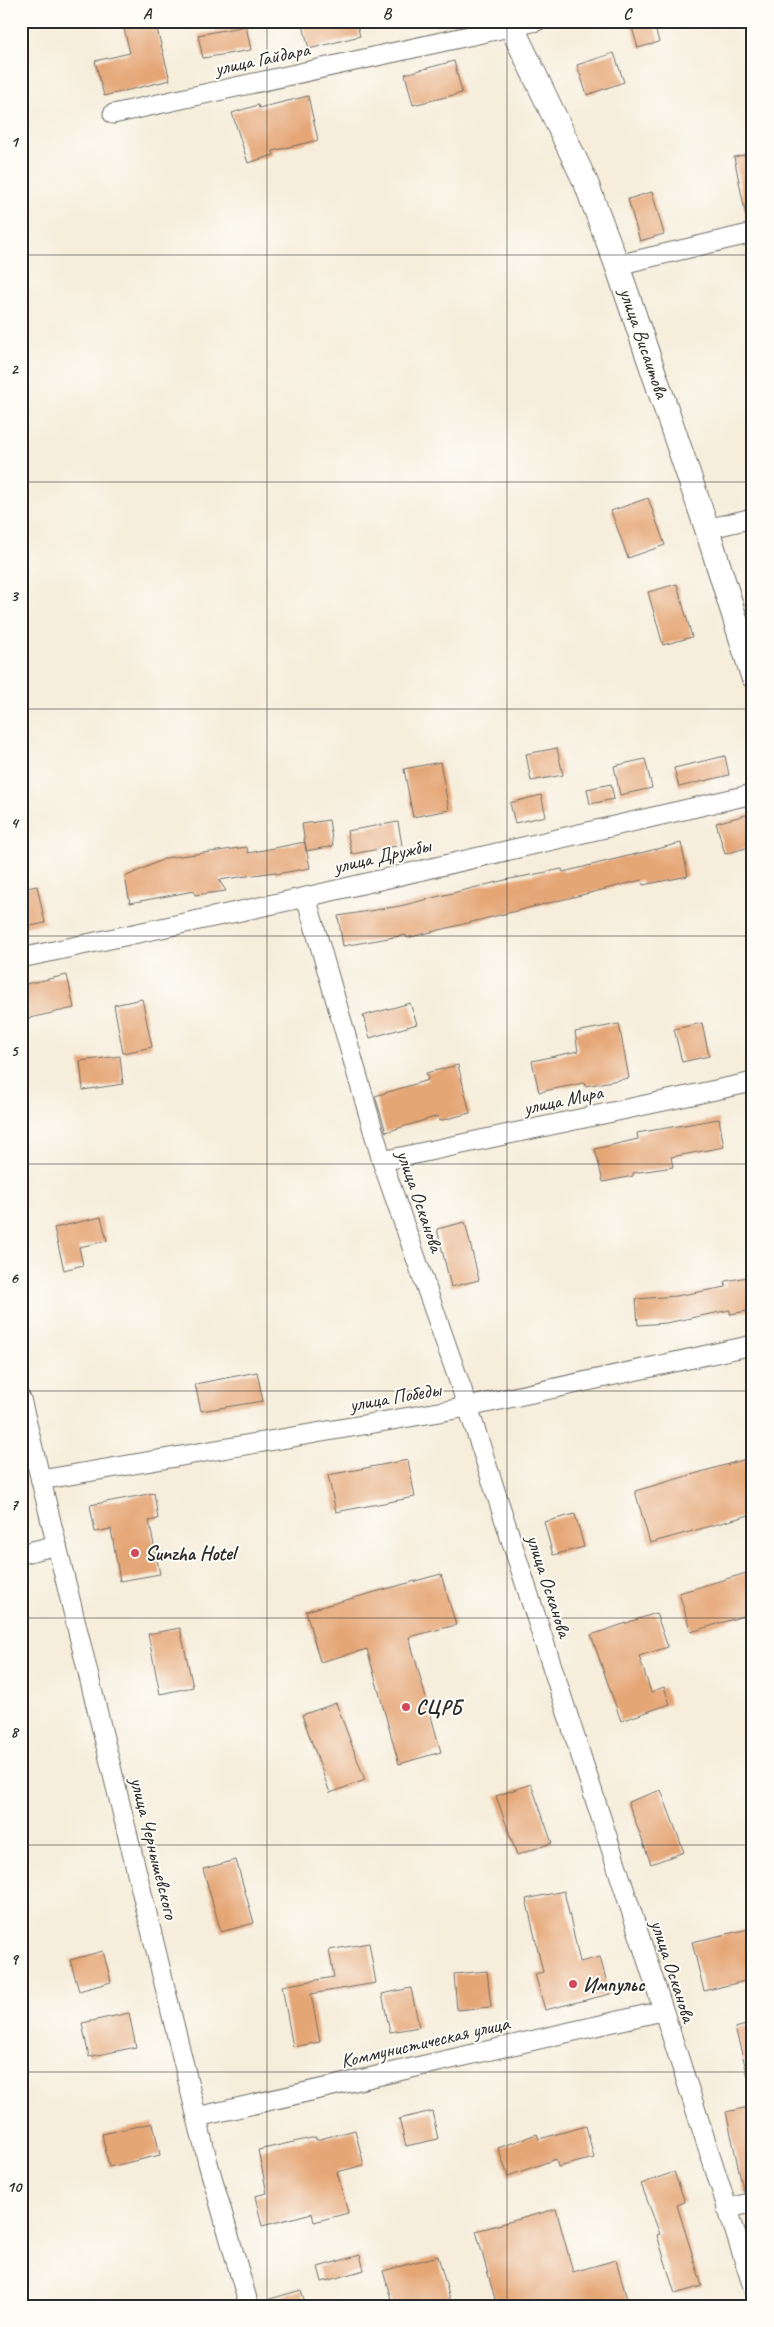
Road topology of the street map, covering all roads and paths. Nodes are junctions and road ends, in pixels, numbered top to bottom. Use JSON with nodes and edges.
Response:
{"nodes":[{"id":1,"x":537,"y":21,"type":"edge"},
{"id":2,"x":510,"y":25,"type":"edge"},
{"id":3,"x":113,"y":114,"type":"dead end"},
{"id":4,"x":753,"y":233,"type":"edge"},
{"id":5,"x":617,"y":265,"type":"junction"},
{"id":6,"x":753,"y":518,"type":"edge"},
{"id":7,"x":707,"y":529,"type":"junction"},
{"id":8,"x":753,"y":676,"type":"edge"},
{"id":9,"x":753,"y":794,"type":"edge"},
{"id":10,"x":306,"y":897,"type":"junction"},
{"id":11,"x":21,"y":958,"type":"edge"},
{"id":12,"x":753,"y":1082,"type":"edge"},
{"id":13,"x":382,"y":1162,"type":"junction"},
{"id":14,"x":753,"y":1345,"type":"edge"},
{"id":15,"x":21,"y":1399,"type":"edge"},
{"id":16,"x":468,"y":1408,"type":"junction"},
{"id":17,"x":41,"y":1480,"type":"junction"},
{"id":18,"x":57,"y":1545,"type":"junction"},
{"id":19,"x":21,"y":1554,"type":"edge"},
{"id":20,"x":662,"y":2011,"type":"junction"},
{"id":21,"x":197,"y":2117,"type":"junction"},
{"id":22,"x":753,"y":2202,"type":"edge"},
{"id":23,"x":727,"y":2209,"type":"junction"},
{"id":24,"x":753,"y":2288,"type":"edge"},
{"id":25,"x":249,"y":2306,"type":"edge"}],
"edges":[{"from":1,"to":2,"type":"street","name":"улица Гайдара"},
{"from":2,"to":3,"type":"street","name":"улица Гайдара"},
{"from":2,"to":5,"type":"street","name":"улица Висаитова"},
{"from":4,"to":5,"type":"street"},
{"from":5,"to":7,"type":"street","name":"улица Висаитова"},
{"from":6,"to":7,"type":"street"},
{"from":7,"to":8,"type":"street","name":"улица Висаитова"},
{"from":9,"to":10,"type":"street","name":"улица Дружбы"},
{"from":10,"to":11,"type":"street","name":"улица Дружбы"},
{"from":10,"to":13,"type":"street","name":"улица Осканова"},
{"from":12,"to":13,"type":"street","name":"улица Мира"},
{"from":13,"to":16,"type":"street","name":"улица Осканова"},
{"from":14,"to":16,"type":"street","name":"улица Победы"},
{"from":15,"to":17,"type":"street","name":"улица Чернышевского"},
{"from":16,"to":17,"type":"street","name":"улица Победы"},
{"from":16,"to":20,"type":"street","name":"улица Осканова"},
{"from":17,"to":18,"type":"street","name":"улица Чернышевского"},
{"from":18,"to":19,"type":"street"},
{"from":18,"to":21,"type":"street","name":"улица Чернышевского"},
{"from":20,"to":21,"type":"street","name":"Коммунистическая улица"},
{"from":20,"to":23,"type":"street","name":"улица Осканова"},
{"from":21,"to":25,"type":"street","name":"улица Чернышевского"},
{"from":22,"to":23,"type":"street"},
{"from":23,"to":24,"type":"street","name":"улица Осканова"}]}
